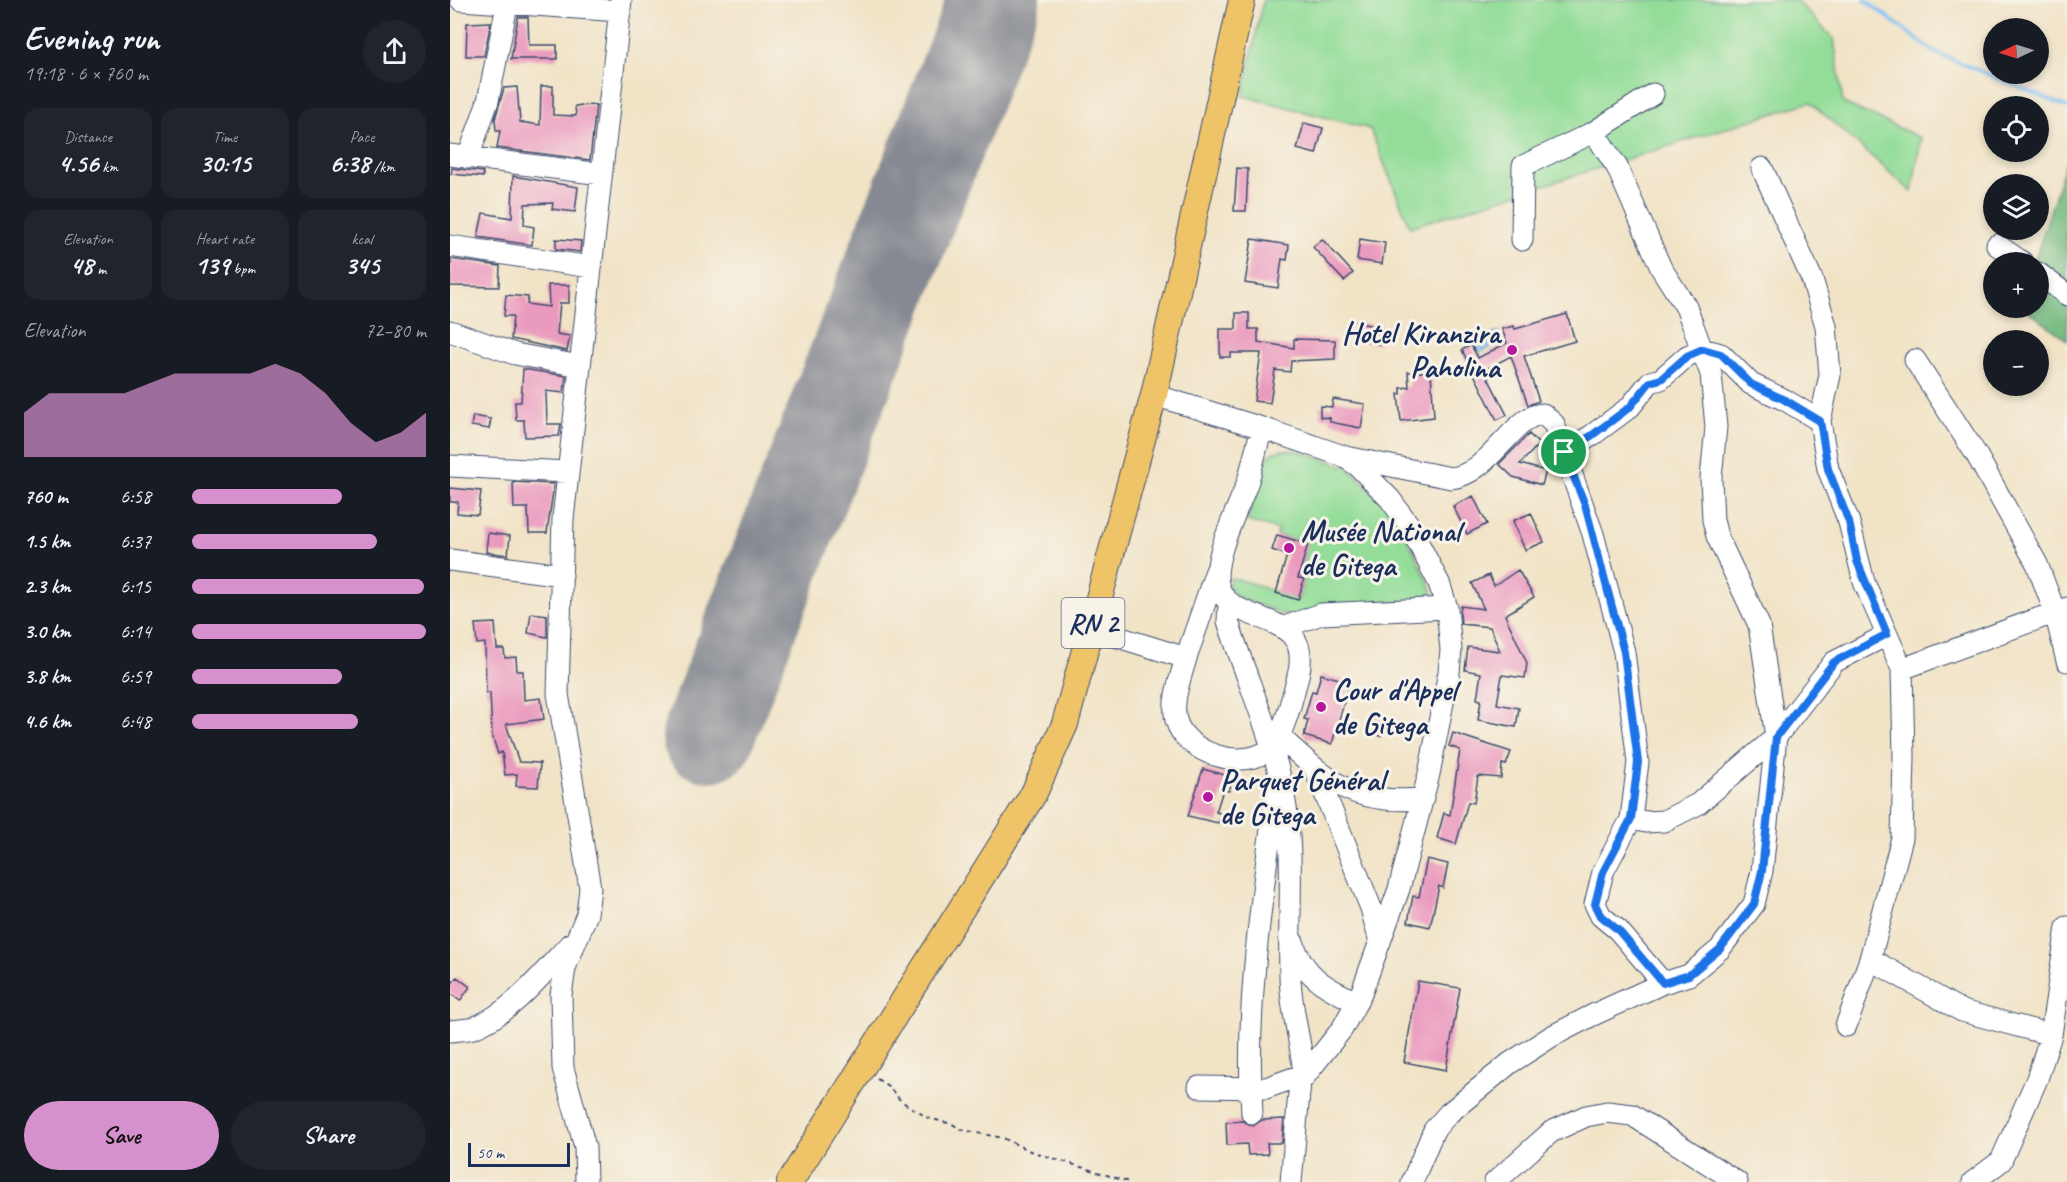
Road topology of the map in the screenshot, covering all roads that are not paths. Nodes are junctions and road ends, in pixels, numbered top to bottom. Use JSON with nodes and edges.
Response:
{"nodes":[{"id":1,"x":461,"y":0,"type":"edge"},
{"id":2,"x":1242,"y":0,"type":"edge"},
{"id":3,"x":507,"y":2,"type":"edge"},
{"id":4,"x":620,"y":6,"type":"edge"},
{"id":5,"x":1653,"y":94,"type":"dead end"},
{"id":6,"x":1594,"y":132,"type":"junction"},
{"id":7,"x":459,"y":157,"type":"edge"},
{"id":8,"x":1762,"y":168,"type":"dead end"},
{"id":9,"x":601,"y":174,"type":"junction"},
{"id":10,"x":1522,"y":240,"type":"dead end"},
{"id":11,"x":450,"y":246,"type":"edge"},
{"id":12,"x":1997,"y":246,"type":"dead end"},
{"id":13,"x":2006,"y":252,"type":"edge"},
{"id":14,"x":591,"y":267,"type":"junction"},
{"id":15,"x":2049,"y":281,"type":"edge"},
{"id":16,"x":2067,"y":295,"type":"edge"},
{"id":17,"x":450,"y":331,"type":"edge"},
{"id":18,"x":1703,"y":349,"type":"junction"},
{"id":19,"x":1915,"y":360,"type":"dead end"},
{"id":20,"x":580,"y":366,"type":"junction"},
{"id":21,"x":1154,"y":395,"type":"junction"},
{"id":22,"x":1820,"y":421,"type":"junction"},
{"id":23,"x":1262,"y":428,"type":"junction"},
{"id":24,"x":1564,"y":452,"type":"junction"},
{"id":25,"x":1343,"y":456,"type":"junction"},
{"id":26,"x":450,"y":466,"type":"edge"},
{"id":27,"x":567,"y":472,"type":"junction"},
{"id":28,"x":450,"y":560,"type":"edge"},
{"id":29,"x":1217,"y":569,"type":"junction"},
{"id":30,"x":562,"y":575,"type":"junction"},
{"id":31,"x":1229,"y":603,"type":"junction"},
{"id":32,"x":1447,"y":608,"type":"junction"},
{"id":33,"x":2061,"y":610,"type":"edge"},
{"id":34,"x":1285,"y":627,"type":"junction"},
{"id":35,"x":1092,"y":629,"type":"junction"},
{"id":36,"x":1887,"y":634,"type":"junction"},
{"id":37,"x":1186,"y":658,"type":"junction"},
{"id":38,"x":2067,"y":661,"type":"edge"},
{"id":39,"x":1902,"y":669,"type":"junction"},
{"id":40,"x":1776,"y":737,"type":"junction"},
{"id":41,"x":1275,"y":742,"type":"junction"},
{"id":42,"x":1246,"y":759,"type":"junction"},
{"id":43,"x":1315,"y":769,"type":"junction"},
{"id":44,"x":1278,"y":773,"type":"junction"},
{"id":45,"x":1420,"y":799,"type":"junction"},
{"id":46,"x":1631,"y":819,"type":"junction"},
{"id":47,"x":2067,"y":927,"type":"edge"},
{"id":48,"x":1289,"y":930,"type":"junction"},
{"id":49,"x":578,"y":935,"type":"junction"},
{"id":50,"x":1380,"y":942,"type":"junction"},
{"id":51,"x":1870,"y":959,"type":"junction"},
{"id":52,"x":1663,"y":983,"type":"junction"},
{"id":53,"x":1357,"y":1002,"type":"junction"},
{"id":54,"x":1846,"y":1026,"type":"dead end"},
{"id":55,"x":450,"y":1031,"type":"edge"},
{"id":56,"x":2051,"y":1035,"type":"junction"},
{"id":57,"x":1304,"y":1074,"type":"junction"},
{"id":58,"x":1199,"y":1088,"type":"dead end"},
{"id":59,"x":1250,"y":1089,"type":"junction"},
{"id":60,"x":1251,"y":1113,"type":"dead end"},
{"id":61,"x":586,"y":1182,"type":"edge"},
{"id":62,"x":790,"y":1182,"type":"edge"},
{"id":63,"x":1291,"y":1182,"type":"edge"},
{"id":64,"x":1412,"y":1182,"type":"edge"},
{"id":65,"x":1496,"y":1182,"type":"edge"},
{"id":66,"x":1737,"y":1182,"type":"edge"},
{"id":67,"x":1972,"y":1182,"type":"edge"}],
"edges":[{"from":1,"to":3,"type":"street"},
{"from":2,"to":21,"type":"main road","number":"RN 2"},
{"from":3,"to":4,"type":"street"},
{"from":3,"to":7,"type":"street"},
{"from":4,"to":9,"type":"street"},
{"from":5,"to":6,"type":"street"},
{"from":6,"to":10,"type":"street"},
{"from":6,"to":18,"type":"street"},
{"from":7,"to":9,"type":"street"},
{"from":8,"to":22,"type":"street"},
{"from":9,"to":14,"type":"street"},
{"from":11,"to":14,"type":"street"},
{"from":12,"to":13,"type":"street"},
{"from":14,"to":20,"type":"street"},
{"from":15,"to":16,"type":"street"},
{"from":17,"to":20,"type":"street"},
{"from":18,"to":22,"type":"street"},
{"from":18,"to":24,"type":"street"},
{"from":18,"to":40,"type":"street"},
{"from":19,"to":33,"type":"street"},
{"from":20,"to":27,"type":"street"},
{"from":21,"to":23,"type":"street"},
{"from":21,"to":35,"type":"main road","number":"RN 2"},
{"from":22,"to":36,"type":"street"},
{"from":23,"to":25,"type":"street"},
{"from":23,"to":29,"type":"street"},
{"from":24,"to":25,"type":"street"},
{"from":24,"to":46,"type":"street"},
{"from":25,"to":32,"type":"street"},
{"from":26,"to":27,"type":"street"},
{"from":27,"to":30,"type":"street"},
{"from":28,"to":30,"type":"street"},
{"from":29,"to":31,"type":"street"},
{"from":29,"to":37,"type":"street"},
{"from":30,"to":49,"type":"street"},
{"from":31,"to":34,"type":"street"},
{"from":31,"to":41,"type":"street"},
{"from":32,"to":34,"type":"street"},
{"from":32,"to":45,"type":"street"},
{"from":33,"to":38,"type":"street"},
{"from":33,"to":39,"type":"street"},
{"from":34,"to":41,"type":"street"},
{"from":35,"to":37,"type":"street"},
{"from":35,"to":62,"type":"main road","number":"RN 2"},
{"from":36,"to":39,"type":"street"},
{"from":36,"to":40,"type":"street"},
{"from":37,"to":42,"type":"street"},
{"from":39,"to":51,"type":"street"},
{"from":40,"to":46,"type":"street"},
{"from":40,"to":52,"type":"street"},
{"from":41,"to":42,"type":"street"},
{"from":41,"to":43,"type":"street"},
{"from":41,"to":44,"type":"street"},
{"from":42,"to":44,"type":"street"},
{"from":43,"to":45,"type":"street"},
{"from":43,"to":50,"type":"street"},
{"from":44,"to":48,"type":"street"},
{"from":44,"to":59,"type":"street"},
{"from":45,"to":50,"type":"street"},
{"from":46,"to":52,"type":"street"},
{"from":47,"to":56,"type":"street"},
{"from":48,"to":53,"type":"street"},
{"from":48,"to":57,"type":"street"},
{"from":49,"to":55,"type":"street"},
{"from":49,"to":61,"type":"street"},
{"from":50,"to":53,"type":"street"},
{"from":51,"to":54,"type":"street"},
{"from":51,"to":56,"type":"street"},
{"from":52,"to":64,"type":"street"},
{"from":53,"to":57,"type":"street"},
{"from":56,"to":67,"type":"street"},
{"from":57,"to":59,"type":"street"},
{"from":57,"to":63,"type":"street"},
{"from":58,"to":59,"type":"street"},
{"from":59,"to":60,"type":"street"},
{"from":65,"to":66,"type":"street"}]}
